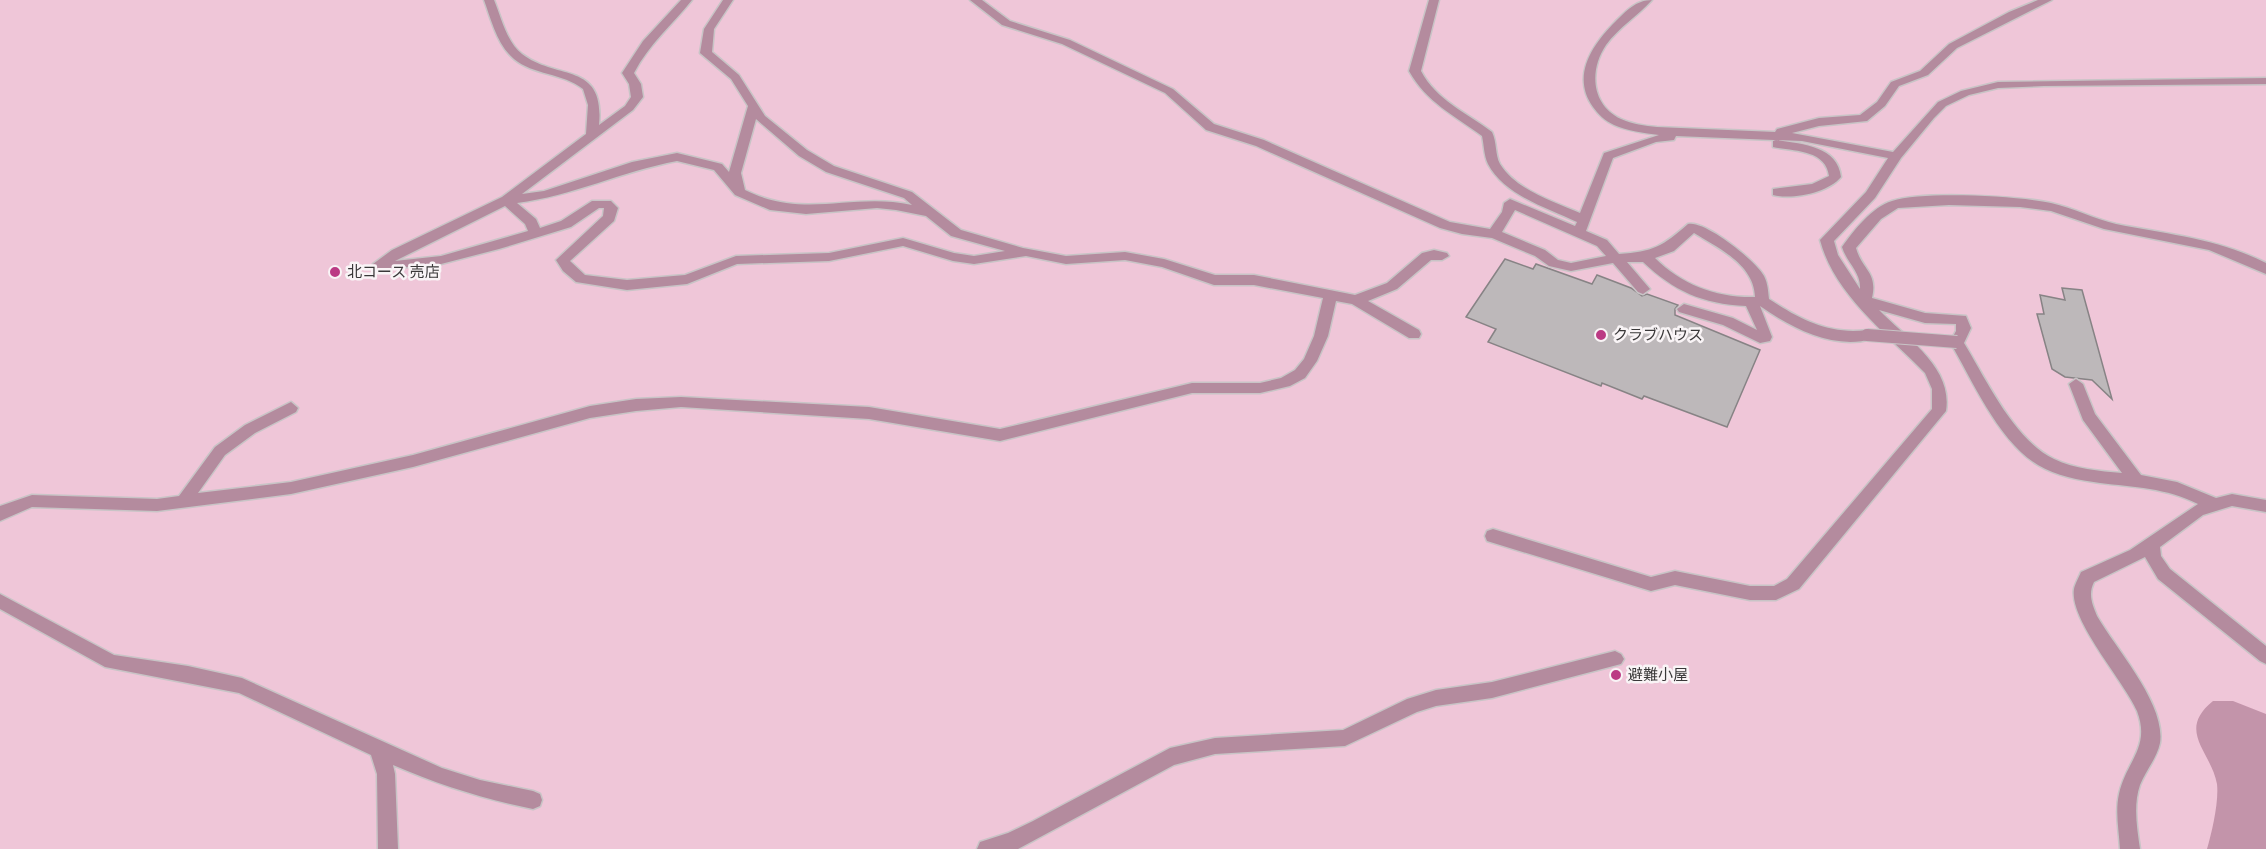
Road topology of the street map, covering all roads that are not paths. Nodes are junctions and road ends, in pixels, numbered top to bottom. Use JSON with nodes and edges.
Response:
{"nodes":[{"id":1,"x":489,"y":0,"type":"edge"},
{"id":2,"x":687,"y":0,"type":"edge"},
{"id":3,"x":728,"y":0,"type":"edge"},
{"id":4,"x":975,"y":0,"type":"edge"},
{"id":5,"x":1434,"y":0,"type":"edge"},
{"id":6,"x":2047,"y":0,"type":"edge"},
{"id":7,"x":1644,"y":1,"type":"edge"},
{"id":8,"x":2266,"y":81,"type":"edge"},
{"id":9,"x":754,"y":104,"type":"junction"},
{"id":10,"x":1716,"y":133,"type":"junction"},
{"id":11,"x":1763,"y":136,"type":"junction"},
{"id":12,"x":592,"y":137,"type":"junction"},
{"id":13,"x":1896,"y":156,"type":"junction"},
{"id":14,"x":739,"y":192,"type":"junction"},
{"id":15,"x":1777,"y":192,"type":"dead end"},
{"id":16,"x":506,"y":200,"type":"junction"},
{"id":17,"x":933,"y":214,"type":"junction"},
{"id":18,"x":1580,"y":226,"type":"junction"},
{"id":19,"x":535,"y":233,"type":"junction"},
{"id":20,"x":1494,"y":234,"type":"junction"},
{"id":21,"x":1026,"y":252,"type":"junction"},
{"id":22,"x":1442,"y":256,"type":"dead end"},
{"id":23,"x":1647,"y":257,"type":"junction"},
{"id":24,"x":1617,"y":258,"type":"junction"},
{"id":25,"x":2266,"y":269,"type":"edge"},
{"id":26,"x":1643,"y":289,"type":"dead end"},
{"id":27,"x":1330,"y":297,"type":"junction"},
{"id":28,"x":1356,"y":300,"type":"junction"},
{"id":29,"x":1864,"y":301,"type":"junction"},
{"id":30,"x":1756,"y":302,"type":"junction"},
{"id":31,"x":1684,"y":309,"type":"dead end"},
{"id":32,"x":1414,"y":334,"type":"dead end"},
{"id":33,"x":1957,"y":342,"type":"junction"},
{"id":34,"x":2076,"y":384,"type":"dead end"},
{"id":35,"x":291,"y":408,"type":"dead end"},
{"id":36,"x":2135,"y":479,"type":"junction"},
{"id":37,"x":183,"y":502,"type":"junction"},
{"id":38,"x":2213,"y":504,"type":"junction"},
{"id":39,"x":2266,"y":506,"type":"edge"},
{"id":40,"x":0,"y":515,"type":"edge"},
{"id":41,"x":1493,"y":536,"type":"dead end"},
{"id":42,"x":2151,"y":544,"type":"junction"},
{"id":43,"x":0,"y":601,"type":"edge"},
{"id":44,"x":2266,"y":656,"type":"edge"},
{"id":45,"x":1615,"y":659,"type":"dead end"},
{"id":46,"x":379,"y":750,"type":"junction"},
{"id":47,"x":533,"y":800,"type":"dead end"},
{"id":48,"x":388,"y":849,"type":"edge"},
{"id":49,"x":987,"y":849,"type":"edge"},
{"id":50,"x":2130,"y":849,"type":"edge"}],
"edges":[{"from":1,"to":12,"type":"street"},
{"from":2,"to":12,"type":"street"},
{"from":3,"to":9,"type":"street"},
{"from":4,"to":20,"type":"street"},
{"from":5,"to":18,"type":"street"},
{"from":6,"to":11,"type":"street"},
{"from":7,"to":10,"type":"street"},
{"from":8,"to":13,"type":"street"},
{"from":9,"to":14,"type":"street"},
{"from":9,"to":17,"type":"street"},
{"from":10,"to":11,"type":"street"},
{"from":10,"to":15,"type":"street"},
{"from":10,"to":18,"type":"street"},
{"from":11,"to":13,"type":"street"},
{"from":12,"to":16,"type":"street"},
{"from":13,"to":29,"type":"street"},
{"from":14,"to":16,"type":"street"},
{"from":14,"to":17,"type":"street"},
{"from":16,"to":19,"type":"street"},
{"from":16,"to":19,"type":"street"},
{"from":17,"to":21,"type":"street"},
{"from":18,"to":20,"type":"street"},
{"from":18,"to":24,"type":"street"},
{"from":19,"to":21,"type":"street"},
{"from":20,"to":24,"type":"street"},
{"from":21,"to":27,"type":"street"},
{"from":22,"to":28,"type":"street"},
{"from":23,"to":24,"type":"street"},
{"from":23,"to":30,"type":"street"},
{"from":23,"to":30,"type":"street"},
{"from":24,"to":26,"type":"street"},
{"from":25,"to":29,"type":"street"},
{"from":27,"to":28,"type":"street"},
{"from":27,"to":37,"type":"street"},
{"from":28,"to":32,"type":"street"},
{"from":29,"to":33,"type":"street"},
{"from":29,"to":41,"type":"street"},
{"from":30,"to":31,"type":"street"},
{"from":30,"to":33,"type":"street","bridge":true},
{"from":33,"to":36,"type":"street"},
{"from":34,"to":36,"type":"street"},
{"from":35,"to":37,"type":"street"},
{"from":36,"to":38,"type":"street"},
{"from":37,"to":40,"type":"street"},
{"from":38,"to":39,"type":"street"},
{"from":38,"to":42,"type":"street"},
{"from":42,"to":44,"type":"street"},
{"from":42,"to":50,"type":"street"},
{"from":43,"to":46,"type":"street"},
{"from":45,"to":49,"type":"street"},
{"from":46,"to":47,"type":"street"},
{"from":46,"to":48,"type":"street"}]}
